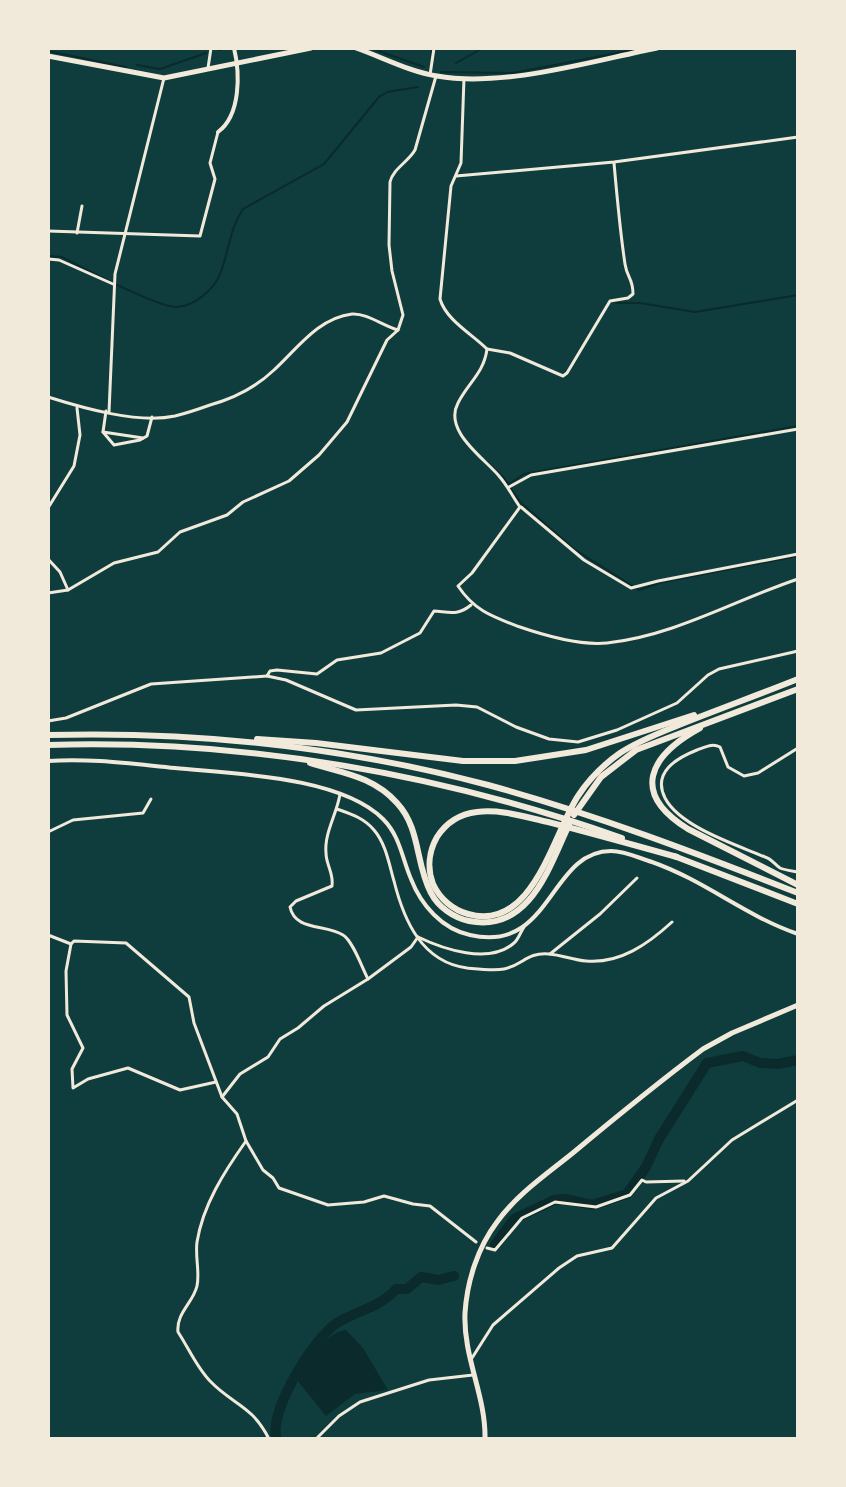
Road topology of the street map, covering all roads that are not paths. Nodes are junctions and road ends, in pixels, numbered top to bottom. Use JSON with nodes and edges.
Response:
{"nodes":[{"id":1,"x":211,"y":48,"type":"edge"},
{"id":2,"x":234,"y":48,"type":"edge"},
{"id":3,"x":311,"y":48,"type":"edge"},
{"id":4,"x":356,"y":48,"type":"edge"},
{"id":5,"x":434,"y":48,"type":"edge"},
{"id":6,"x":657,"y":48,"type":"edge"},
{"id":7,"x":48,"y":56,"type":"edge"},
{"id":8,"x":237,"y":61,"type":"junction"},
{"id":9,"x":208,"y":68,"type":"junction"},
{"id":10,"x":433,"y":75,"type":"junction"},
{"id":11,"x":464,"y":77,"type":"junction"},
{"id":12,"x":164,"y":78,"type":"junction"},
{"id":13,"x":218,"y":132,"type":"joint"},
{"id":14,"x":798,"y":137,"type":"edge"},
{"id":15,"x":614,"y":162,"type":"junction"},
{"id":16,"x":456,"y":176,"type":"junction"},
{"id":17,"x":82,"y":206,"type":"dead end"},
{"id":18,"x":48,"y":231,"type":"edge"},
{"id":19,"x":77,"y":233,"type":"junction"},
{"id":20,"x":123,"y":235,"type":"junction"},
{"id":21,"x":48,"y":259,"type":"edge"},
{"id":22,"x":114,"y":282,"type":"junction"},
{"id":23,"x":398,"y":330,"type":"junction"},
{"id":24,"x":487,"y":349,"type":"junction"},
{"id":25,"x":48,"y":397,"type":"edge"},
{"id":26,"x":77,"y":407,"type":"junction"},
{"id":27,"x":108,"y":412,"type":"junction"},
{"id":28,"x":152,"y":417,"type":"junction"},
{"id":29,"x":798,"y":429,"type":"edge"},
{"id":30,"x":103,"y":432,"type":"junction"},
{"id":31,"x":143,"y":438,"type":"junction"},
{"id":32,"x":509,"y":486,"type":"junction"},
{"id":33,"x":520,"y":507,"type":"junction"},
{"id":34,"x":48,"y":508,"type":"edge"},
{"id":35,"x":798,"y":554,"type":"edge"},
{"id":36,"x":48,"y":559,"type":"edge"},
{"id":37,"x":798,"y":579,"type":"edge"},
{"id":38,"x":68,"y":590,"type":"junction"},
{"id":39,"x":48,"y":593,"type":"edge"},
{"id":40,"x":471,"y":605,"type":"junction"},
{"id":41,"x":798,"y":651,"type":"edge"},
{"id":42,"x":267,"y":676,"type":"junction"},
{"id":43,"x":798,"y":679,"type":"edge"},
{"id":44,"x":798,"y":689,"type":"edge"},
{"id":45,"x":717,"y":709,"type":"junction"},
{"id":46,"x":721,"y":718,"type":"junction"},
{"id":47,"x":48,"y":721,"type":"edge"},
{"id":48,"x":48,"y":735,"type":"edge"},
{"id":49,"x":210,"y":739,"type":"junction"},
{"id":50,"x":48,"y":745,"type":"edge"},
{"id":51,"x":798,"y":748,"type":"edge"},
{"id":52,"x":295,"y":758,"type":"junction"},
{"id":53,"x":48,"y":761,"type":"edge"},
{"id":54,"x":340,"y":794,"type":"junction"},
{"id":55,"x":151,"y":799,"type":"dead end"},
{"id":56,"x":337,"y":809,"type":"junction"},
{"id":57,"x":556,"y":820,"type":"junction"},
{"id":58,"x":48,"y":832,"type":"edge"},
{"id":59,"x":798,"y":872,"type":"edge"},
{"id":60,"x":637,"y":878,"type":"dead end"},
{"id":61,"x":798,"y":885,"type":"edge"},
{"id":62,"x":798,"y":893,"type":"edge"},
{"id":63,"x":797,"y":904,"type":"edge"},
{"id":64,"x":672,"y":922,"type":"dead end"},
{"id":65,"x":524,"y":927,"type":"junction"},
{"id":66,"x":798,"y":934,"type":"edge"},
{"id":67,"x":48,"y":935,"type":"edge"},
{"id":68,"x":418,"y":937,"type":"junction"},
{"id":69,"x":71,"y":944,"type":"junction"},
{"id":70,"x":550,"y":954,"type":"junction"},
{"id":71,"x":368,"y":979,"type":"junction"},
{"id":72,"x":798,"y":1005,"type":"edge"},
{"id":73,"x":216,"y":1082,"type":"junction"},
{"id":74,"x":222,"y":1097,"type":"junction"},
{"id":75,"x":798,"y":1100,"type":"edge"},
{"id":76,"x":246,"y":1141,"type":"junction"},
{"id":77,"x":688,"y":1181,"type":"junction"},
{"id":78,"x":476,"y":1242,"type":"dead end"},
{"id":79,"x":487,"y":1248,"type":"dead end"},
{"id":80,"x":469,"y":1358,"type":"junction"},
{"id":81,"x":473,"y":1375,"type":"junction"},
{"id":82,"x":269,"y":1439,"type":"edge"},
{"id":83,"x":316,"y":1439,"type":"edge"},
{"id":84,"x":485,"y":1439,"type":"edge"}],
"edges":[{"from":1,"to":9,"type":"street"},
{"from":2,"to":8,"type":"street"},
{"from":3,"to":8,"type":"main road"},
{"from":4,"to":10,"type":"main road"},
{"from":5,"to":10,"type":"street"},
{"from":6,"to":11,"type":"main road"},
{"from":7,"to":12,"type":"main road"},
{"from":8,"to":9,"type":"main road"},
{"from":8,"to":13,"type":"street"},
{"from":9,"to":12,"type":"main road"},
{"from":10,"to":11,"type":"main road"},
{"from":10,"to":23,"type":"street"},
{"from":11,"to":16,"type":"street"},
{"from":12,"to":20,"type":"street"},
{"from":13,"to":20,"type":"street"},
{"from":14,"to":15,"type":"street"},
{"from":15,"to":16,"type":"street"},
{"from":15,"to":24,"type":"street"},
{"from":16,"to":24,"type":"street"},
{"from":17,"to":19,"type":"street"},
{"from":18,"to":19,"type":"street"},
{"from":19,"to":20,"type":"street"},
{"from":20,"to":22,"type":"street"},
{"from":21,"to":22,"type":"street"},
{"from":22,"to":27,"type":"street"},
{"from":23,"to":28,"type":"street"},
{"from":23,"to":38,"type":"street"},
{"from":24,"to":32,"type":"street"},
{"from":25,"to":26,"type":"street"},
{"from":26,"to":27,"type":"street"},
{"from":26,"to":34,"type":"street"},
{"from":27,"to":28,"type":"street"},
{"from":27,"to":30,"type":"street"},
{"from":28,"to":31,"type":"street"},
{"from":29,"to":32,"type":"street"},
{"from":30,"to":31,"type":"street"},
{"from":30,"to":31,"type":"street"},
{"from":32,"to":33,"type":"street"},
{"from":33,"to":35,"type":"street"},
{"from":33,"to":40,"type":"street"},
{"from":36,"to":38,"type":"street"},
{"from":37,"to":40,"type":"street"},
{"from":38,"to":39,"type":"street"},
{"from":40,"to":42,"type":"street"},
{"from":41,"to":42,"type":"street"},
{"from":42,"to":47,"type":"street"},
{"from":43,"to":45,"type":"highway"},
{"from":44,"to":46,"type":"highway"},
{"from":45,"to":49,"type":"highway"},
{"from":45,"to":57,"type":"highway"},
{"from":46,"to":52,"type":"highway"},
{"from":46,"to":61,"type":"highway"},
{"from":48,"to":49,"type":"highway"},
{"from":49,"to":62,"type":"highway"},
{"from":50,"to":52,"type":"highway"},
{"from":51,"to":59,"type":"street"},
{"from":52,"to":57,"type":"highway"},
{"from":53,"to":54,"type":"street"},
{"from":54,"to":56,"type":"street"},
{"from":54,"to":65,"type":"street"},
{"from":55,"to":58,"type":"street"},
{"from":56,"to":68,"type":"street"},
{"from":56,"to":71,"type":"street"},
{"from":57,"to":63,"type":"highway"},
{"from":60,"to":70,"type":"street"},
{"from":64,"to":70,"type":"street"},
{"from":65,"to":66,"type":"street"},
{"from":65,"to":68,"type":"street"},
{"from":67,"to":69,"type":"street"},
{"from":68,"to":70,"type":"street"},
{"from":68,"to":71,"type":"street"},
{"from":69,"to":73,"type":"street"},
{"from":69,"to":73,"type":"street"},
{"from":71,"to":74,"type":"street"},
{"from":72,"to":80,"type":"main road"},
{"from":73,"to":74,"type":"street"},
{"from":74,"to":76,"type":"street"},
{"from":75,"to":77,"type":"street"},
{"from":76,"to":78,"type":"street"},
{"from":76,"to":82,"type":"street"},
{"from":77,"to":79,"type":"street"},
{"from":77,"to":80,"type":"street"},
{"from":80,"to":81,"type":"main road"},
{"from":81,"to":83,"type":"street"},
{"from":81,"to":84,"type":"main road"}]}
